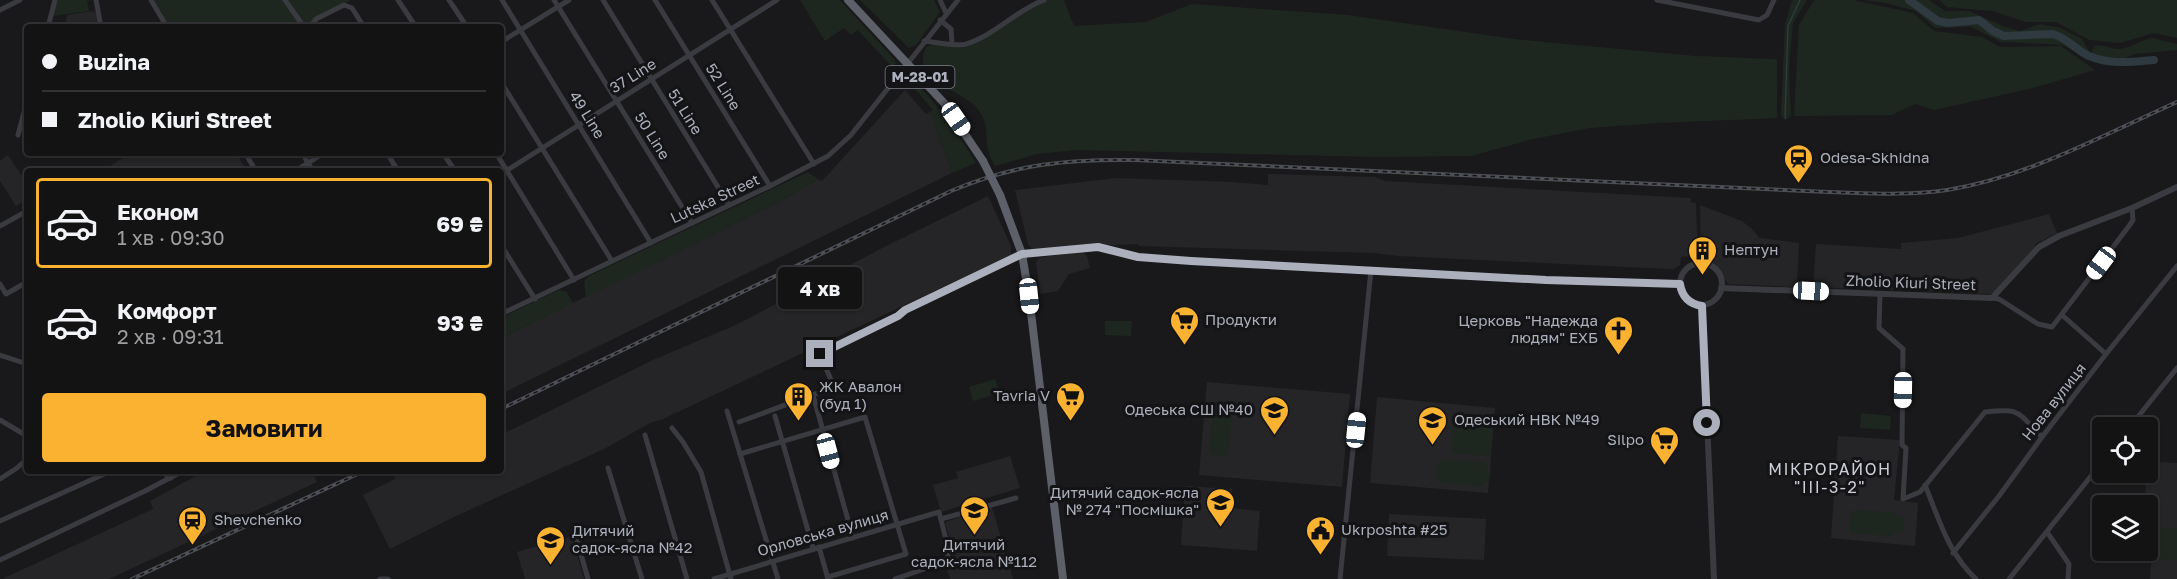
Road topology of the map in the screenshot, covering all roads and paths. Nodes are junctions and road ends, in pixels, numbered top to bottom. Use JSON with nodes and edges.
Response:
{"nodes":[{"id":1,"x":20,"y":0,"type":"edge"},
{"id":2,"x":55,"y":0,"type":"edge"},
{"id":3,"x":96,"y":0,"type":"edge"},
{"id":4,"x":151,"y":0,"type":"edge"},
{"id":5,"x":285,"y":0,"type":"edge"},
{"id":6,"x":398,"y":0,"type":"edge"},
{"id":7,"x":449,"y":0,"type":"edge"},
{"id":8,"x":502,"y":0,"type":"edge"},
{"id":9,"x":554,"y":0,"type":"edge"},
{"id":10,"x":569,"y":0,"type":"edge"},
{"id":11,"x":603,"y":0,"type":"edge"},
{"id":12,"x":655,"y":0,"type":"edge"},
{"id":13,"x":711,"y":0,"type":"edge"},
{"id":14,"x":777,"y":0,"type":"edge"},
{"id":15,"x":848,"y":0,"type":"edge"},
{"id":16,"x":940,"y":0,"type":"edge"},
{"id":17,"x":958,"y":0,"type":"edge"},
{"id":18,"x":1044,"y":0,"type":"edge"},
{"id":19,"x":1657,"y":0,"type":"edge"},
{"id":20,"x":1774,"y":0,"type":"edge"},
{"id":21,"x":558,"y":7,"type":"junction"},
{"id":22,"x":0,"y":12,"type":"edge"},
{"id":23,"x":946,"y":13,"type":"junction"},
{"id":24,"x":940,"y":20,"type":"junction"},
{"id":25,"x":49,"y":24,"type":"edge"},
{"id":26,"x":100,"y":24,"type":"edge"},
{"id":27,"x":165,"y":24,"type":"edge"},
{"id":28,"x":302,"y":24,"type":"edge"},
{"id":29,"x":313,"y":24,"type":"edge"},
{"id":30,"x":362,"y":24,"type":"edge"},
{"id":31,"x":414,"y":24,"type":"edge"},
{"id":32,"x":464,"y":24,"type":"edge"},
{"id":33,"x":730,"y":29,"type":"junction"},
{"id":34,"x":520,"y":30,"type":"junction"},
{"id":35,"x":504,"y":40,"type":"edge"},
{"id":36,"x":924,"y":41,"type":"junction"},
{"id":37,"x":952,"y":43,"type":"junction"},
{"id":38,"x":689,"y":54,"type":"junction"},
{"id":39,"x":907,"y":63,"type":"junction"},
{"id":40,"x":651,"y":80,"type":"junction"},
{"id":41,"x":504,"y":87,"type":"edge"},
{"id":42,"x":616,"y":101,"type":"junction"},
{"id":43,"x":24,"y":112,"type":"edge"},
{"id":44,"x":579,"y":124,"type":"junction"},
{"id":45,"x":18,"y":135,"type":"dead end"},
{"id":46,"x":542,"y":148,"type":"junction"},
{"id":47,"x":304,"y":156,"type":"edge"},
{"id":48,"x":319,"y":156,"type":"edge"},
{"id":49,"x":308,"y":163,"type":"junction"},
{"id":50,"x":814,"y":165,"type":"junction"},
{"id":51,"x":300,"y":168,"type":"edge"},
{"id":52,"x":312,"y":168,"type":"edge"},
{"id":53,"x":504,"y":172,"type":"edge"},
{"id":54,"x":770,"y":186,"type":"junction"},
{"id":55,"x":2177,"y":187,"type":"edge"},
{"id":56,"x":729,"y":205,"type":"junction"},
{"id":57,"x":2132,"y":208,"type":"junction"},
{"id":58,"x":24,"y":213,"type":"edge"},
{"id":59,"x":692,"y":223,"type":"junction"},
{"id":60,"x":0,"y":226,"type":"edge"},
{"id":61,"x":651,"y":243,"type":"junction"},
{"id":62,"x":504,"y":250,"type":"edge"},
{"id":63,"x":1022,"y":254,"type":"junction"},
{"id":64,"x":612,"y":261,"type":"junction"},
{"id":65,"x":2177,"y":266,"type":"edge"},
{"id":66,"x":1371,"y":270,"type":"junction"},
{"id":67,"x":574,"y":280,"type":"junction"},
{"id":68,"x":0,"y":284,"type":"edge"},
{"id":69,"x":24,"y":284,"type":"edge"},
{"id":70,"x":1680,"y":284,"type":"junction"},
{"id":71,"x":1721,"y":288,"type":"junction"},
{"id":72,"x":1880,"y":295,"type":"junction"},
{"id":73,"x":1992,"y":298,"type":"junction"},
{"id":74,"x":535,"y":299,"type":"junction"},
{"id":75,"x":1702,"y":306,"type":"junction"},
{"id":76,"x":504,"y":313,"type":"edge"},
{"id":77,"x":2062,"y":315,"type":"junction"},
{"id":78,"x":2106,"y":354,"type":"junction"},
{"id":79,"x":0,"y":355,"type":"edge"},
{"id":80,"x":24,"y":363,"type":"edge"},
{"id":81,"x":2177,"y":368,"type":"edge"},
{"id":82,"x":813,"y":395,"type":"junction"},
{"id":83,"x":727,"y":411,"type":"dead end"},
{"id":84,"x":775,"y":417,"type":"dead end"},
{"id":85,"x":2138,"y":417,"type":"edge"},
{"id":86,"x":0,"y":420,"type":"edge"},
{"id":87,"x":739,"y":422,"type":"dead end"},
{"id":88,"x":672,"y":428,"type":"dead end"},
{"id":89,"x":822,"y":429,"type":"junction"},
{"id":90,"x":24,"y":434,"type":"edge"},
{"id":91,"x":645,"y":435,"type":"dead end"},
{"id":92,"x":2042,"y":437,"type":"junction"},
{"id":93,"x":783,"y":441,"type":"junction"},
{"id":94,"x":740,"y":454,"type":"junction"},
{"id":95,"x":24,"y":461,"type":"edge"},
{"id":96,"x":608,"y":468,"type":"dead end"},
{"id":97,"x":104,"y":474,"type":"edge"},
{"id":98,"x":165,"y":474,"type":"edge"},
{"id":99,"x":178,"y":474,"type":"edge"},
{"id":100,"x":2092,"y":475,"type":"edge"},
{"id":101,"x":171,"y":478,"type":"junction"},
{"id":102,"x":0,"y":479,"type":"edge"},
{"id":103,"x":1925,"y":485,"type":"junction"},
{"id":104,"x":1016,"y":498,"type":"dead end"},
{"id":105,"x":941,"y":519,"type":"junction"},
{"id":106,"x":0,"y":521,"type":"edge"},
{"id":107,"x":897,"y":524,"type":"junction"},
{"id":108,"x":574,"y":530,"type":"dead end"},
{"id":109,"x":2047,"y":532,"type":"junction"},
{"id":110,"x":853,"y":538,"type":"junction"},
{"id":111,"x":816,"y":548,"type":"junction"},
{"id":112,"x":1953,"y":554,"type":"junction"},
{"id":113,"x":0,"y":560,"type":"edge"},
{"id":114,"x":772,"y":560,"type":"junction"},
{"id":115,"x":731,"y":576,"type":"edge"},
{"id":116,"x":388,"y":578,"type":"edge"},
{"id":117,"x":828,"y":578,"type":"edge"},
{"id":118,"x":380,"y":579,"type":"edge"},
{"id":119,"x":588,"y":579,"type":"edge"},
{"id":120,"x":642,"y":579,"type":"edge"},
{"id":121,"x":687,"y":579,"type":"edge"},
{"id":122,"x":714,"y":579,"type":"edge"},
{"id":123,"x":778,"y":579,"type":"edge"},
{"id":124,"x":895,"y":579,"type":"edge"},
{"id":125,"x":1063,"y":579,"type":"edge"},
{"id":126,"x":1341,"y":579,"type":"edge"},
{"id":127,"x":1714,"y":579,"type":"edge"},
{"id":128,"x":1976,"y":579,"type":"edge"},
{"id":129,"x":2008,"y":579,"type":"edge"},
{"id":130,"x":2068,"y":579,"type":"edge"}],
"edges":[{"from":1,"to":22,"type":"street"},
{"from":2,"to":25,"type":"street"},
{"from":3,"to":26,"type":"street"},
{"from":4,"to":27,"type":"street"},
{"from":5,"to":28,"type":"street"},
{"from":6,"to":31,"type":"street"},
{"from":7,"to":32,"type":"street"},
{"from":8,"to":34,"type":"street","name":"49 Line"},
{"from":9,"to":21,"type":"street","name":"50 Line"},
{"from":10,"to":21,"type":"street"},
{"from":11,"to":40,"type":"street","name":"51 Line"},
{"from":12,"to":38,"type":"street","name":"52 Line"},
{"from":13,"to":33,"type":"street"},
{"from":14,"to":33,"type":"street","name":"37 Line"},
{"from":15,"to":39,"type":"highway","number":"М-28-01"},
{"from":16,"to":23,"type":"street"},
{"from":17,"to":23,"type":"street","name":"Lutska Street"},
{"from":18,"to":37,"type":"street"},
{"from":19,"to":20,"type":"street"},
{"from":21,"to":34,"type":"street"},
{"from":21,"to":42,"type":"street","name":"50 Line"},
{"from":23,"to":24,"type":"street","name":"Lutska Street"},
{"from":24,"to":36,"type":"street","name":"Lutska Street"},
{"from":24,"to":37,"type":"street"},
{"from":29,"to":30,"type":"street"},
{"from":33,"to":38,"type":"street","name":"37 Line"},
{"from":33,"to":50,"type":"street"},
{"from":34,"to":35,"type":"street"},
{"from":34,"to":44,"type":"street","name":"49 Line"},
{"from":36,"to":37,"type":"street"},
{"from":36,"to":39,"type":"street","name":"Lutska Street"},
{"from":38,"to":40,"type":"street","name":"37 Line"},
{"from":38,"to":54,"type":"street","name":"52 Line"},
{"from":39,"to":50,"type":"street","name":"Lutska Street"},
{"from":39,"to":63,"type":"highway","number":"М-28-01","bridge":true},
{"from":40,"to":42,"type":"street","name":"37 Line"},
{"from":40,"to":56,"type":"street","name":"51 Line"},
{"from":41,"to":46,"type":"street"},
{"from":42,"to":44,"type":"street","name":"37 Line"},
{"from":42,"to":59,"type":"street","name":"50 Line"},
{"from":43,"to":45,"type":"street"},
{"from":44,"to":46,"type":"street","name":"37 Line"},
{"from":44,"to":61,"type":"street","name":"49 Line"},
{"from":46,"to":53,"type":"street","name":"37 Line"},
{"from":46,"to":64,"type":"street"},
{"from":47,"to":49,"type":"street"},
{"from":48,"to":49,"type":"street"},
{"from":49,"to":51,"type":"street"},
{"from":49,"to":52,"type":"street"},
{"from":50,"to":54,"type":"street","name":"Lutska Street"},
{"from":53,"to":67,"type":"street"},
{"from":54,"to":56,"type":"street","name":"Lutska Street"},
{"from":55,"to":57,"type":"street"},
{"from":56,"to":59,"type":"street","name":"Lutska Street"},
{"from":57,"to":73,"type":"street"},
{"from":57,"to":77,"type":"street"},
{"from":58,"to":60,"type":"street"},
{"from":59,"to":61,"type":"street","name":"Lutska Street"},
{"from":61,"to":64,"type":"street","name":"Lutska Street"},
{"from":62,"to":74,"type":"street"},
{"from":63,"to":66,"type":"street"},
{"from":63,"to":82,"type":"street"},
{"from":63,"to":125,"type":"highway","number":"М-28-01"},
{"from":64,"to":67,"type":"street","name":"Lutska Street"},
{"from":65,"to":78,"type":"street","name":"Нова вулиця"},
{"from":66,"to":70,"type":"street"},
{"from":66,"to":126,"type":"street"},
{"from":67,"to":74,"type":"street","name":"Lutska Street"},
{"from":68,"to":69,"type":"street"},
{"from":70,"to":71,"type":"street"},
{"from":70,"to":75,"type":"street"},
{"from":71,"to":72,"type":"street","name":"Zholio Kiuri Street"},
{"from":71,"to":75,"type":"street"},
{"from":72,"to":73,"type":"street","name":"Zholio Kiuri Street"},
{"from":72,"to":103,"type":"street"},
{"from":73,"to":77,"type":"street"},
{"from":74,"to":76,"type":"street","name":"Lutska Street"},
{"from":75,"to":127,"type":"street"},
{"from":77,"to":78,"type":"street"},
{"from":78,"to":92,"type":"street","name":"Нова вулиця"},
{"from":79,"to":80,"type":"street"},
{"from":81,"to":85,"type":"street"},
{"from":82,"to":87,"type":"street"},
{"from":82,"to":89,"type":"street"},
{"from":83,"to":94,"type":"street"},
{"from":84,"to":93,"type":"street"},
{"from":86,"to":90,"type":"street"},
{"from":88,"to":115,"type":"street"},
{"from":89,"to":93,"type":"street"},
{"from":89,"to":107,"type":"street"},
{"from":89,"to":110,"type":"street"},
{"from":91,"to":121,"type":"street"},
{"from":92,"to":103,"type":"street"},
{"from":92,"to":112,"type":"street","name":"Нова вулиця"},
{"from":93,"to":94,"type":"street"},
{"from":93,"to":111,"type":"street"},
{"from":94,"to":114,"type":"street"},
{"from":95,"to":102,"type":"street"},
{"from":96,"to":120,"type":"street"},
{"from":97,"to":106,"type":"street"},
{"from":98,"to":101,"type":"street"},
{"from":99,"to":101,"type":"street"},
{"from":100,"to":109,"type":"street"},
{"from":101,"to":113,"type":"street"},
{"from":103,"to":112,"type":"street"},
{"from":104,"to":105,"type":"street","name":"Орловська вулиця"},
{"from":105,"to":107,"type":"street","name":"Орловська вулиця"},
{"from":105,"to":124,"type":"street"},
{"from":107,"to":110,"type":"street","name":"Орловська вулиця"},
{"from":107,"to":117,"type":"street"},
{"from":108,"to":119,"type":"street"},
{"from":109,"to":129,"type":"street"},
{"from":109,"to":130,"type":"street"},
{"from":110,"to":111,"type":"street","name":"Орловська вулиця"},
{"from":111,"to":114,"type":"street","name":"Орловська вулиця"},
{"from":111,"to":117,"type":"street"},
{"from":112,"to":128,"type":"street"},
{"from":114,"to":115,"type":"street","name":"Орловська вулиця"},
{"from":114,"to":123,"type":"street"},
{"from":115,"to":122,"type":"street","name":"Орловська вулиця"},
{"from":116,"to":118,"type":"street"}]}
